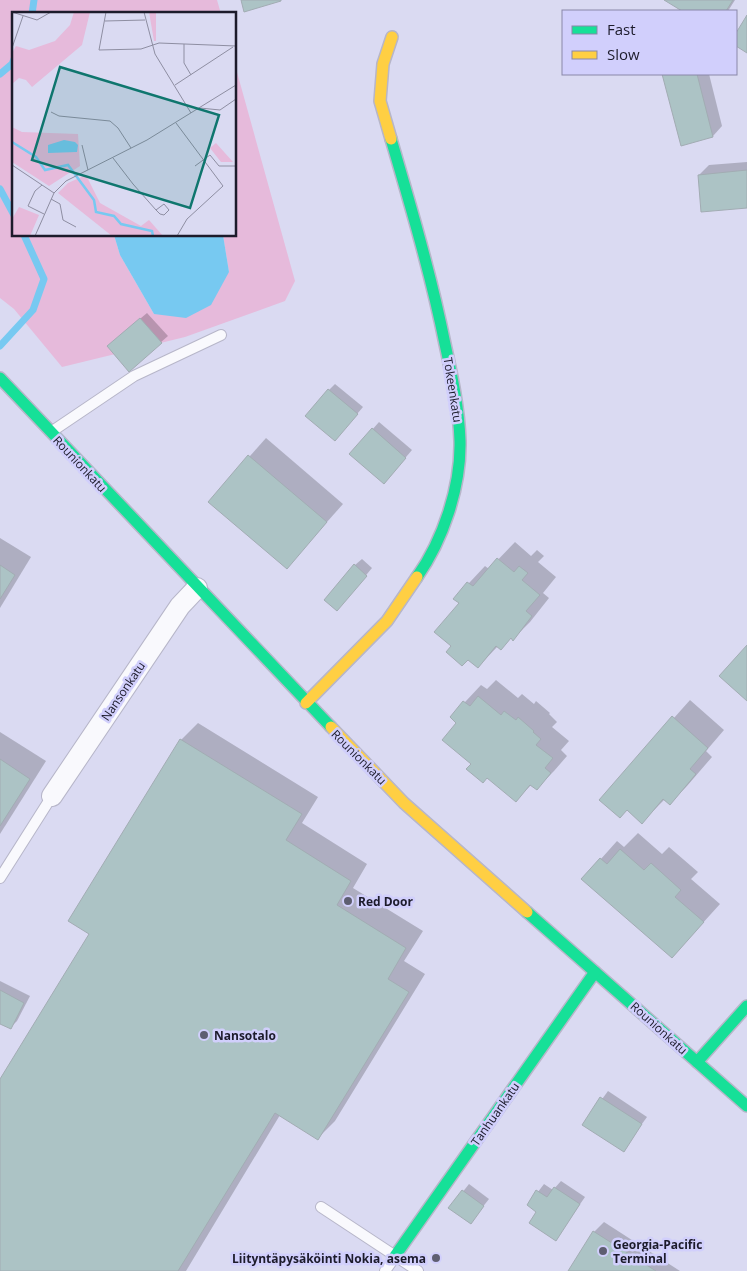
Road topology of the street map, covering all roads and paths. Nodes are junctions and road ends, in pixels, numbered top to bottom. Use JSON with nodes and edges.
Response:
{"nodes":[{"id":1,"x":392,"y":37,"type":"dead end"},
{"id":2,"x":220,"y":335,"type":"dead end"},
{"id":3,"x":0,"y":378,"type":"edge"},
{"id":4,"x":50,"y":432,"type":"junction"},
{"id":5,"x":196,"y":588,"type":"junction"},
{"id":6,"x":306,"y":703,"type":"junction"},
{"id":7,"x":52,"y":796,"type":"joint"},
{"id":8,"x":0,"y":878,"type":"edge"},
{"id":9,"x":595,"y":972,"type":"junction"},
{"id":10,"x":747,"y":1006,"type":"edge"},
{"id":11,"x":698,"y":1062,"type":"junction"},
{"id":12,"x":747,"y":1106,"type":"edge"},
{"id":13,"x":321,"y":1207,"type":"dead end"},
{"id":14,"x":395,"y":1256,"type":"junction"},
{"id":15,"x":385,"y":1271,"type":"edge"},
{"id":16,"x":418,"y":1271,"type":"edge"}],
"edges":[{"from":1,"to":6,"type":"street","name":"Tokeenkatu"},
{"from":2,"to":4,"type":"lane"},
{"from":3,"to":4,"type":"street","name":"Rounionkatu"},
{"from":4,"to":5,"type":"street","name":"Rounionkatu"},
{"from":5,"to":6,"type":"street","name":"Rounionkatu"},
{"from":5,"to":7,"type":"street","name":"Nansonkatu"},
{"from":6,"to":9,"type":"street","name":"Rounionkatu"},
{"from":7,"to":8,"type":"lane"},
{"from":9,"to":11,"type":"street","name":"Rounionkatu"},
{"from":9,"to":14,"type":"street","name":"Tanhuankatu"},
{"from":10,"to":11,"type":"street"},
{"from":11,"to":12,"type":"street","name":"Rounionkatu"},
{"from":13,"to":14,"type":"lane"},
{"from":14,"to":15,"type":"lane"},
{"from":14,"to":16,"type":"lane"}]}
